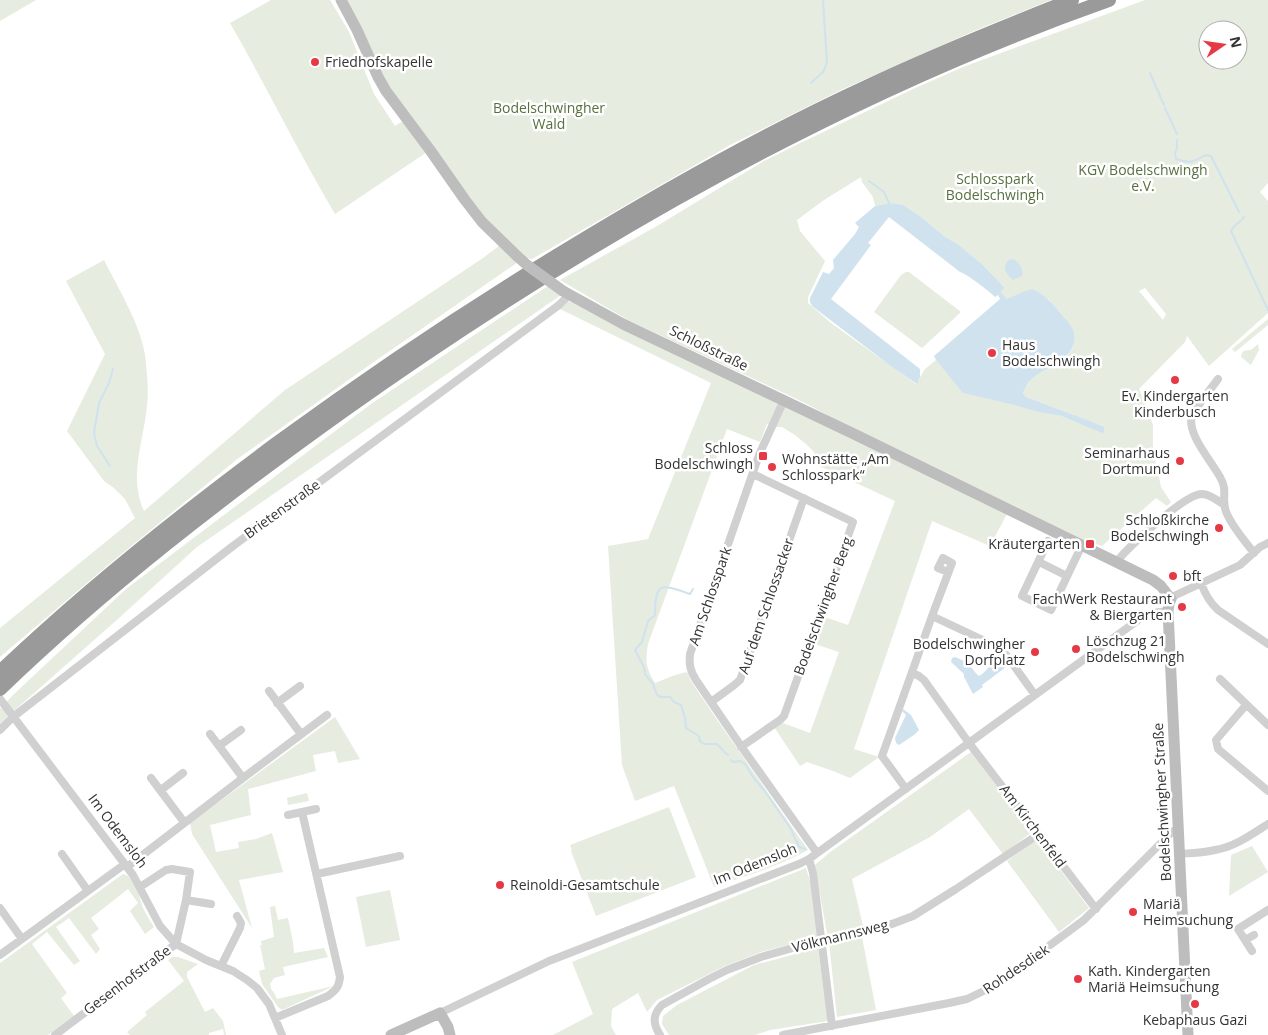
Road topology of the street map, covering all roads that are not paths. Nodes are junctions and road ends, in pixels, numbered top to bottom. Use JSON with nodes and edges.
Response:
{"nodes":[{"id":1,"x":341,"y":0,"type":"edge"},
{"id":2,"x":1072,"y":0,"type":"edge"},
{"id":3,"x":1109,"y":0,"type":"edge"},
{"id":4,"x":774,"y":140,"type":"junction"},
{"id":5,"x":757,"y":148,"type":"junction"},
{"id":6,"x":566,"y":293,"type":"junction"},
{"id":7,"x":1218,"y":380,"type":"dead end"},
{"id":8,"x":784,"y":400,"type":"junction"},
{"id":9,"x":753,"y":474,"type":"junction"},
{"id":10,"x":804,"y":498,"type":"junction"},
{"id":11,"x":1223,"y":504,"type":"junction"},
{"id":12,"x":1048,"y":541,"type":"dead end"},
{"id":13,"x":1268,"y":543,"type":"edge"},
{"id":14,"x":1082,"y":545,"type":"junction"},
{"id":15,"x":1254,"y":553,"type":"junction"},
{"id":16,"x":1118,"y":559,"type":"junction"},
{"id":17,"x":1039,"y":562,"type":"junction"},
{"id":18,"x":948,"y":572,"type":"dead end"},
{"id":19,"x":1067,"y":576,"type":"junction"},
{"id":20,"x":1201,"y":583,"type":"junction"},
{"id":21,"x":1171,"y":598,"type":"junction"},
{"id":22,"x":1168,"y":611,"type":"junction"},
{"id":23,"x":932,"y":616,"type":"junction"},
{"id":24,"x":1268,"y":644,"type":"edge"},
{"id":25,"x":0,"y":672,"type":"edge"},
{"id":26,"x":912,"y":673,"type":"junction"},
{"id":27,"x":1220,"y":680,"type":"dead end"},
{"id":28,"x":300,"y":686,"type":"dead end"},
{"id":29,"x":0,"y":689,"type":"edge"},
{"id":30,"x":269,"y":691,"type":"dead end"},
{"id":31,"x":1035,"y":695,"type":"junction"},
{"id":32,"x":0,"y":699,"type":"edge"},
{"id":33,"x":711,"y":702,"type":"junction"},
{"id":34,"x":277,"y":703,"type":"junction"},
{"id":35,"x":1246,"y":704,"type":"junction"},
{"id":36,"x":10,"y":714,"type":"junction"},
{"id":37,"x":327,"y":715,"type":"dead end"},
{"id":38,"x":1268,"y":725,"type":"edge"},
{"id":39,"x":0,"y":730,"type":"edge"},
{"id":40,"x":241,"y":730,"type":"dead end"},
{"id":41,"x":210,"y":734,"type":"dead end"},
{"id":42,"x":301,"y":734,"type":"junction"},
{"id":43,"x":969,"y":743,"type":"junction"},
{"id":44,"x":219,"y":746,"type":"junction"},
{"id":45,"x":741,"y":747,"type":"junction"},
{"id":46,"x":183,"y":773,"type":"dead end"},
{"id":47,"x":151,"y":778,"type":"dead end"},
{"id":48,"x":243,"y":778,"type":"junction"},
{"id":49,"x":906,"y":789,"type":"junction"},
{"id":50,"x":160,"y":790,"type":"junction"},
{"id":51,"x":1268,"y":791,"type":"edge"},
{"id":52,"x":316,"y":809,"type":"dead end"},
{"id":53,"x":302,"y":812,"type":"junction"},
{"id":54,"x":288,"y":815,"type":"dead end"},
{"id":55,"x":184,"y":822,"type":"junction"},
{"id":56,"x":1268,"y":824,"type":"edge"},
{"id":57,"x":1178,"y":828,"type":"junction"},
{"id":58,"x":1039,"y":834,"type":"junction"},
{"id":59,"x":62,"y":854,"type":"dead end"},
{"id":60,"x":817,"y":854,"type":"junction"},
{"id":61,"x":1179,"y":854,"type":"junction"},
{"id":62,"x":400,"y":856,"type":"dead end"},
{"id":63,"x":809,"y":859,"type":"junction"},
{"id":64,"x":126,"y":865,"type":"junction"},
{"id":65,"x":317,"y":874,"type":"junction"},
{"id":66,"x":140,"y":887,"type":"junction"},
{"id":67,"x":88,"y":891,"type":"junction"},
{"id":68,"x":186,"y":900,"type":"junction"},
{"id":69,"x":211,"y":904,"type":"dead end"},
{"id":70,"x":0,"y":908,"type":"edge"},
{"id":71,"x":1096,"y":909,"type":"junction"},
{"id":72,"x":1268,"y":910,"type":"edge"},
{"id":73,"x":236,"y":916,"type":"dead end"},
{"id":74,"x":1254,"y":935,"type":"dead end"},
{"id":75,"x":22,"y":939,"type":"junction"},
{"id":76,"x":821,"y":940,"type":"junction"},
{"id":77,"x":1245,"y":940,"type":"junction"},
{"id":78,"x":176,"y":944,"type":"junction"},
{"id":79,"x":1253,"y":949,"type":"dead end"},
{"id":80,"x":0,"y":955,"type":"edge"},
{"id":81,"x":221,"y":966,"type":"junction"},
{"id":82,"x":437,"y":1015,"type":"junction"},
{"id":83,"x":275,"y":1018,"type":"junction"},
{"id":84,"x":832,"y":1026,"type":"junction"},
{"id":85,"x":819,"y":1032,"type":"edge"},
{"id":86,"x":54,"y":1035,"type":"edge"},
{"id":87,"x":282,"y":1035,"type":"edge"},
{"id":88,"x":391,"y":1035,"type":"edge"},
{"id":89,"x":446,"y":1035,"type":"edge"},
{"id":90,"x":450,"y":1035,"type":"edge"},
{"id":91,"x":660,"y":1035,"type":"edge"},
{"id":92,"x":783,"y":1035,"type":"edge"},
{"id":93,"x":1188,"y":1035,"type":"edge"}],
"edges":[{"from":1,"to":6,"type":"street","name":"Schloßstraße","bridge":true},
{"from":2,"to":4,"type":"highway"},
{"from":3,"to":4,"type":"highway"},
{"from":4,"to":5,"type":"highway"},
{"from":5,"to":25,"type":"highway"},
{"from":5,"to":29,"type":"highway"},
{"from":6,"to":8,"type":"street","name":"Schloßstraße"},
{"from":6,"to":36,"type":"street","name":"Brietenstraße"},
{"from":7,"to":11,"type":"street"},
{"from":8,"to":9,"type":"street","name":"Am Schlosspark"},
{"from":8,"to":14,"type":"street","name":"Schloßstraße"},
{"from":9,"to":10,"type":"street","name":"Bodelschwingher Berg"},
{"from":9,"to":33,"type":"street","name":"Am Schlosspark"},
{"from":10,"to":33,"type":"street","name":"Auf dem Schlossacker"},
{"from":10,"to":45,"type":"street","name":"Bodelschwingher Berg"},
{"from":11,"to":15,"type":"street"},
{"from":11,"to":16,"type":"street"},
{"from":12,"to":17,"type":"street"},
{"from":13,"to":15,"type":"street"},
{"from":14,"to":16,"type":"street","name":"Schloßstraße"},
{"from":14,"to":19,"type":"street"},
{"from":15,"to":20,"type":"street"},
{"from":16,"to":21,"type":"street","name":"Schloßstraße"},
{"from":17,"to":19,"type":"street"},
{"from":17,"to":19,"type":"street"},
{"from":18,"to":23,"type":"street"},
{"from":20,"to":21,"type":"street"},
{"from":20,"to":24,"type":"street"},
{"from":21,"to":22,"type":"street","name":"Bodelschwingher Straße"},
{"from":22,"to":31,"type":"street","name":"Im Odemsloh"},
{"from":22,"to":57,"type":"street","name":"Bodelschwingher Straße"},
{"from":23,"to":26,"type":"street"},
{"from":23,"to":31,"type":"street"},
{"from":26,"to":43,"type":"street","name":"Am Kirchenfeld"},
{"from":26,"to":49,"type":"street"},
{"from":27,"to":35,"type":"street"},
{"from":28,"to":34,"type":"street"},
{"from":30,"to":34,"type":"street"},
{"from":31,"to":43,"type":"street","name":"Im Odemsloh"},
{"from":32,"to":36,"type":"street","name":"Im Odemsloh"},
{"from":33,"to":45,"type":"street","name":"Am Schlosspark"},
{"from":34,"to":42,"type":"street"},
{"from":35,"to":38,"type":"street"},
{"from":35,"to":51,"type":"street"},
{"from":36,"to":39,"type":"street","name":"Brietenstraße"},
{"from":36,"to":64,"type":"street","name":"Im Odemsloh"},
{"from":37,"to":42,"type":"street"},
{"from":40,"to":44,"type":"street"},
{"from":41,"to":44,"type":"street"},
{"from":42,"to":48,"type":"street"},
{"from":43,"to":49,"type":"street","name":"Im Odemsloh"},
{"from":43,"to":58,"type":"street","name":"Am Kirchenfeld"},
{"from":44,"to":48,"type":"street"},
{"from":45,"to":60,"type":"street","name":"Am Schlosspark"},
{"from":46,"to":50,"type":"street"},
{"from":47,"to":50,"type":"street"},
{"from":48,"to":55,"type":"street"},
{"from":49,"to":60,"type":"street","name":"Im Odemsloh"},
{"from":50,"to":55,"type":"street"},
{"from":52,"to":53,"type":"street"},
{"from":53,"to":54,"type":"street"},
{"from":53,"to":65,"type":"street"},
{"from":55,"to":64,"type":"street"},
{"from":56,"to":61,"type":"street"},
{"from":57,"to":61,"type":"street","name":"Bodelschwingher Straße"},
{"from":57,"to":71,"type":"street","name":"Rohdesdiek"},
{"from":58,"to":71,"type":"street","name":"Am Kirchenfeld"},
{"from":58,"to":76,"type":"street","name":"Völkmannsweg"},
{"from":59,"to":67,"type":"street"},
{"from":60,"to":63,"type":"street","name":"Im Odemsloh"},
{"from":61,"to":93,"type":"street","name":"Bodelschwingher Straße"},
{"from":62,"to":65,"type":"street"},
{"from":63,"to":76,"type":"street"},
{"from":63,"to":82,"type":"street","name":"Im Odemsloh"},
{"from":64,"to":66,"type":"street","name":"Im Odemsloh"},
{"from":64,"to":67,"type":"street"},
{"from":65,"to":83,"type":"street"},
{"from":66,"to":68,"type":"street"},
{"from":66,"to":78,"type":"street","name":"Im Odemsloh"},
{"from":67,"to":75,"type":"street"},
{"from":68,"to":69,"type":"street"},
{"from":68,"to":78,"type":"street"},
{"from":70,"to":75,"type":"street"},
{"from":71,"to":84,"type":"street","name":"Rohdesdiek"},
{"from":72,"to":77,"type":"street"},
{"from":73,"to":81,"type":"street"},
{"from":74,"to":77,"type":"street"},
{"from":75,"to":80,"type":"street"},
{"from":76,"to":84,"type":"street"},
{"from":76,"to":91,"type":"street","name":"Völkmannsweg"},
{"from":77,"to":79,"type":"street"},
{"from":78,"to":81,"type":"street","name":"Im Odemsloh"},
{"from":78,"to":86,"type":"street","name":"Gesenhofstraße"},
{"from":81,"to":83,"type":"street","name":"Im Odemsloh"},
{"from":82,"to":88,"type":"street","name":"Im Odemsloh"},
{"from":82,"to":89,"type":"street"},
{"from":82,"to":90,"type":"street"},
{"from":83,"to":87,"type":"street","name":"Im Odemsloh"},
{"from":84,"to":85,"type":"street","name":"Rohdesdiek"},
{"from":85,"to":92,"type":"street","name":"Rohdesdiek"}]}
